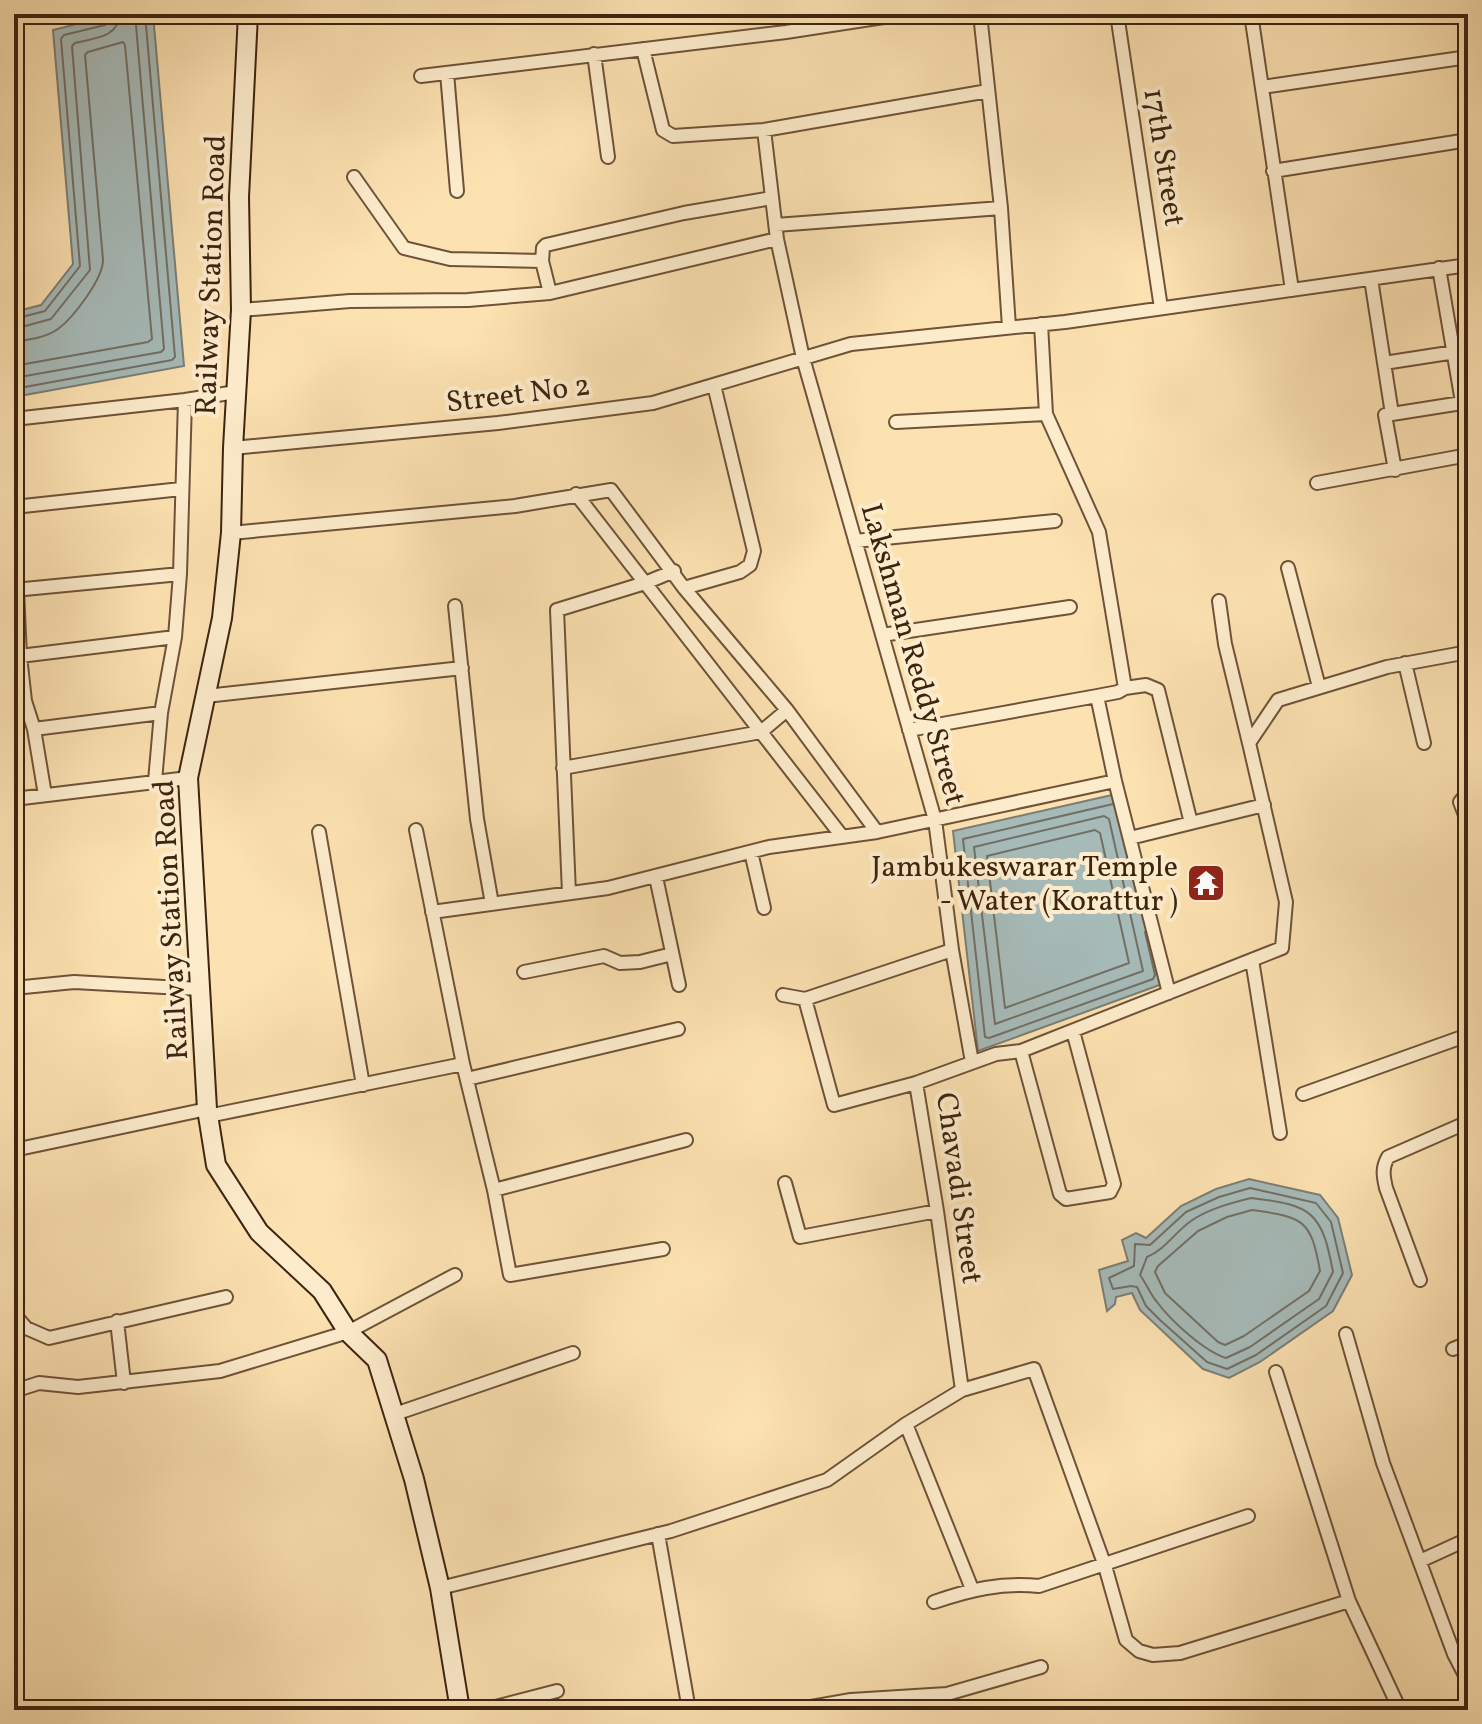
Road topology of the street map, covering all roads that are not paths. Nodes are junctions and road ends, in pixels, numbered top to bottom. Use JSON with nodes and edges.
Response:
{"nodes":[{"id":1,"x":248,"y":14,"type":"edge"},
{"id":2,"x":903,"y":14,"type":"edge"},
{"id":3,"x":980,"y":14,"type":"edge"},
{"id":4,"x":1117,"y":14,"type":"edge"},
{"id":5,"x":1251,"y":14,"type":"edge"},
{"id":6,"x":643,"y":49,"type":"junction"},
{"id":7,"x":594,"y":54,"type":"junction"},
{"id":8,"x":1468,"y":57,"type":"edge"},
{"id":9,"x":447,"y":73,"type":"junction"},
{"id":10,"x":421,"y":76,"type":"dead end"},
{"id":11,"x":1262,"y":87,"type":"junction"},
{"id":12,"x":988,"y":91,"type":"junction"},
{"id":13,"x":764,"y":130,"type":"junction"},
{"id":14,"x":1468,"y":140,"type":"edge"},
{"id":15,"x":608,"y":157,"type":"dead end"},
{"id":16,"x":1273,"y":171,"type":"junction"},
{"id":17,"x":354,"y":177,"type":"dead end"},
{"id":18,"x":457,"y":191,"type":"dead end"},
{"id":19,"x":772,"y":198,"type":"junction"},
{"id":20,"x":1001,"y":208,"type":"junction"},
{"id":21,"x":776,"y":225,"type":"junction"},
{"id":22,"x":777,"y":239,"type":"junction"},
{"id":23,"x":542,"y":261,"type":"junction"},
{"id":24,"x":1468,"y":265,"type":"edge"},
{"id":25,"x":1439,"y":268,"type":"junction"},
{"id":26,"x":1371,"y":279,"type":"junction"},
{"id":27,"x":1292,"y":290,"type":"junction"},
{"id":28,"x":550,"y":293,"type":"junction"},
{"id":29,"x":1161,"y":308,"type":"junction"},
{"id":30,"x":241,"y":310,"type":"junction"},
{"id":31,"x":1041,"y":324,"type":"junction"},
{"id":32,"x":1009,"y":327,"type":"junction"},
{"id":33,"x":1468,"y":350,"type":"edge"},
{"id":34,"x":1454,"y":353,"type":"junction"},
{"id":35,"x":803,"y":358,"type":"junction"},
{"id":36,"x":1384,"y":363,"type":"junction"},
{"id":37,"x":714,"y":385,"type":"junction"},
{"id":38,"x":236,"y":392,"type":"junction"},
{"id":39,"x":185,"y":400,"type":"junction"},
{"id":40,"x":1465,"y":402,"type":"edge"},
{"id":41,"x":1046,"y":414,"type":"junction"},
{"id":42,"x":1385,"y":415,"type":"dead end"},
{"id":43,"x":14,"y":419,"type":"edge"},
{"id":44,"x":896,"y":422,"type":"dead end"},
{"id":45,"x":233,"y":448,"type":"junction"},
{"id":46,"x":1468,"y":455,"type":"edge"},
{"id":47,"x":1395,"y":470,"type":"junction"},
{"id":48,"x":1317,"y":483,"type":"dead end"},
{"id":49,"x":181,"y":489,"type":"junction"},
{"id":50,"x":576,"y":494,"type":"junction"},
{"id":51,"x":14,"y":507,"type":"edge"},
{"id":52,"x":1055,"y":521,"type":"dead end"},
{"id":53,"x":231,"y":533,"type":"junction"},
{"id":54,"x":855,"y":541,"type":"junction"},
{"id":55,"x":1288,"y":568,"type":"dead end"},
{"id":56,"x":674,"y":571,"type":"junction"},
{"id":57,"x":180,"y":574,"type":"junction"},
{"id":58,"x":645,"y":583,"type":"junction"},
{"id":59,"x":684,"y":588,"type":"junction"},
{"id":60,"x":16,"y":590,"type":"edge"},
{"id":61,"x":1219,"y":601,"type":"dead end"},
{"id":62,"x":455,"y":606,"type":"dead end"},
{"id":63,"x":1070,"y":607,"type":"dead end"},
{"id":64,"x":882,"y":635,"type":"junction"},
{"id":65,"x":175,"y":637,"type":"junction"},
{"id":66,"x":1468,"y":652,"type":"edge"},
{"id":67,"x":20,"y":656,"type":"junction"},
{"id":68,"x":1405,"y":663,"type":"junction"},
{"id":69,"x":462,"y":668,"type":"junction"},
{"id":70,"x":1319,"y":687,"type":"junction"},
{"id":71,"x":1125,"y":688,"type":"junction"},
{"id":72,"x":206,"y":696,"type":"junction"},
{"id":73,"x":1097,"y":696,"type":"junction"},
{"id":74,"x":787,"y":710,"type":"junction"},
{"id":75,"x":161,"y":713,"type":"junction"},
{"id":76,"x":34,"y":729,"type":"junction"},
{"id":77,"x":909,"y":730,"type":"junction"},
{"id":78,"x":761,"y":732,"type":"junction"},
{"id":79,"x":1249,"y":743,"type":"junction"},
{"id":80,"x":1424,"y":743,"type":"dead end"},
{"id":81,"x":563,"y":768,"type":"junction"},
{"id":82,"x":188,"y":778,"type":"junction"},
{"id":83,"x":155,"y":781,"type":"junction"},
{"id":84,"x":1115,"y":781,"type":"junction"},
{"id":85,"x":1468,"y":792,"type":"edge"},
{"id":86,"x":45,"y":795,"type":"junction"},
{"id":87,"x":14,"y":799,"type":"edge"},
{"id":88,"x":1264,"y":805,"type":"junction"},
{"id":89,"x":935,"y":820,"type":"junction"},
{"id":90,"x":1191,"y":823,"type":"junction"},
{"id":91,"x":1468,"y":823,"type":"edge"},
{"id":92,"x":416,"y":830,"type":"dead end"},
{"id":93,"x":319,"y":832,"type":"dead end"},
{"id":94,"x":877,"y":832,"type":"junction"},
{"id":95,"x":841,"y":835,"type":"junction"},
{"id":96,"x":1130,"y":838,"type":"junction"},
{"id":97,"x":751,"y":852,"type":"junction"},
{"id":98,"x":656,"y":877,"type":"junction"},
{"id":99,"x":569,"y":893,"type":"junction"},
{"id":100,"x":492,"y":904,"type":"junction"},
{"id":101,"x":764,"y":908,"type":"dead end"},
{"id":102,"x":432,"y":912,"type":"junction"},
{"id":103,"x":952,"y":950,"type":"junction"},
{"id":104,"x":672,"y":954,"type":"junction"},
{"id":105,"x":1252,"y":960,"type":"junction"},
{"id":106,"x":524,"y":972,"type":"dead end"},
{"id":107,"x":679,"y":985,"type":"dead end"},
{"id":108,"x":14,"y":988,"type":"edge"},
{"id":109,"x":200,"y":989,"type":"junction"},
{"id":110,"x":1169,"y":993,"type":"junction"},
{"id":111,"x":783,"y":995,"type":"dead end"},
{"id":112,"x":805,"y":999,"type":"junction"},
{"id":113,"x":678,"y":1029,"type":"dead end"},
{"id":114,"x":1073,"y":1031,"type":"junction"},
{"id":115,"x":1468,"y":1035,"type":"edge"},
{"id":116,"x":1021,"y":1051,"type":"junction"},
{"id":117,"x":972,"y":1062,"type":"junction"},
{"id":118,"x":463,"y":1064,"type":"junction"},
{"id":119,"x":467,"y":1079,"type":"junction"},
{"id":120,"x":916,"y":1083,"type":"junction"},
{"id":121,"x":363,"y":1085,"type":"junction"},
{"id":122,"x":1303,"y":1094,"type":"dead end"},
{"id":123,"x":208,"y":1112,"type":"junction"},
{"id":124,"x":1468,"y":1122,"type":"edge"},
{"id":125,"x":1280,"y":1133,"type":"dead end"},
{"id":126,"x":686,"y":1140,"type":"dead end"},
{"id":127,"x":14,"y":1150,"type":"edge"},
{"id":128,"x":785,"y":1183,"type":"dead end"},
{"id":129,"x":494,"y":1190,"type":"junction"},
{"id":130,"x":937,"y":1211,"type":"junction"},
{"id":131,"x":663,"y":1249,"type":"dead end"},
{"id":132,"x":455,"y":1275,"type":"dead end"},
{"id":133,"x":1420,"y":1280,"type":"dead end"},
{"id":134,"x":226,"y":1297,"type":"dead end"},
{"id":135,"x":14,"y":1314,"type":"edge"},
{"id":136,"x":117,"y":1321,"type":"junction"},
{"id":137,"x":348,"y":1332,"type":"junction"},
{"id":138,"x":1346,"y":1334,"type":"dead end"},
{"id":139,"x":1468,"y":1343,"type":"edge"},
{"id":140,"x":1453,"y":1349,"type":"dead end"},
{"id":141,"x":573,"y":1353,"type":"dead end"},
{"id":142,"x":1276,"y":1372,"type":"dead end"},
{"id":143,"x":124,"y":1383,"type":"junction"},
{"id":144,"x":962,"y":1390,"type":"junction"},
{"id":145,"x":14,"y":1391,"type":"edge"},
{"id":146,"x":395,"y":1414,"type":"junction"},
{"id":147,"x":906,"y":1424,"type":"junction"},
{"id":148,"x":1248,"y":1516,"type":"dead end"},
{"id":149,"x":658,"y":1534,"type":"junction"},
{"id":150,"x":1468,"y":1539,"type":"edge"},
{"id":151,"x":1420,"y":1561,"type":"junction"},
{"id":152,"x":1105,"y":1566,"type":"junction"},
{"id":153,"x":440,"y":1588,"type":"junction"},
{"id":154,"x":972,"y":1589,"type":"junction"},
{"id":155,"x":1349,"y":1601,"type":"junction"},
{"id":156,"x":934,"y":1602,"type":"dead end"},
{"id":157,"x":1041,"y":1667,"type":"dead end"},
{"id":158,"x":1468,"y":1681,"type":"edge"},
{"id":159,"x":557,"y":1691,"type":"dead end"},
{"id":160,"x":460,"y":1710,"type":"edge"},
{"id":161,"x":484,"y":1710,"type":"edge"},
{"id":162,"x":689,"y":1710,"type":"edge"},
{"id":163,"x":794,"y":1710,"type":"edge"},
{"id":164,"x":1400,"y":1710,"type":"edge"}],
"edges":[{"from":1,"to":30,"type":"street","name":"Railway Station Road"},
{"from":2,"to":6,"type":"street"},
{"from":3,"to":12,"type":"street"},
{"from":4,"to":29,"type":"street","name":"17th Street"},
{"from":5,"to":11,"type":"street"},
{"from":6,"to":7,"type":"street"},
{"from":6,"to":13,"type":"street"},
{"from":7,"to":9,"type":"street"},
{"from":7,"to":15,"type":"street"},
{"from":8,"to":11,"type":"street"},
{"from":9,"to":10,"type":"street"},
{"from":9,"to":18,"type":"street"},
{"from":11,"to":16,"type":"street"},
{"from":12,"to":13,"type":"street"},
{"from":12,"to":20,"type":"street"},
{"from":13,"to":19,"type":"street","name":"Lakshman Reddy Street"},
{"from":14,"to":16,"type":"street"},
{"from":16,"to":27,"type":"street"},
{"from":17,"to":23,"type":"street"},
{"from":19,"to":21,"type":"street","name":"Lakshman Reddy Street"},
{"from":19,"to":23,"type":"street"},
{"from":20,"to":21,"type":"street"},
{"from":20,"to":32,"type":"street"},
{"from":21,"to":22,"type":"street","name":"Lakshman Reddy Street"},
{"from":22,"to":28,"type":"street"},
{"from":22,"to":35,"type":"street","name":"Lakshman Reddy Street"},
{"from":23,"to":28,"type":"street"},
{"from":24,"to":25,"type":"street","name":"Street No 2"},
{"from":25,"to":26,"type":"street","name":"Street No 2"},
{"from":25,"to":34,"type":"street"},
{"from":26,"to":27,"type":"street","name":"Street No 2"},
{"from":26,"to":36,"type":"street"},
{"from":27,"to":29,"type":"street","name":"Street No 2"},
{"from":28,"to":30,"type":"street"},
{"from":29,"to":31,"type":"street","name":"Street No 2"},
{"from":30,"to":38,"type":"street","name":"Railway Station Road"},
{"from":31,"to":32,"type":"street","name":"Street No 2"},
{"from":31,"to":41,"type":"street"},
{"from":32,"to":35,"type":"street","name":"Street No 2"},
{"from":33,"to":34,"type":"street"},
{"from":34,"to":36,"type":"street"},
{"from":34,"to":40,"type":"street"},
{"from":35,"to":37,"type":"street","name":"Street No 2"},
{"from":35,"to":54,"type":"street","name":"Lakshman Reddy Street"},
{"from":36,"to":40,"type":"street"},
{"from":37,"to":45,"type":"street","name":"Street No 2"},
{"from":37,"to":59,"type":"street"},
{"from":38,"to":39,"type":"street"},
{"from":38,"to":45,"type":"street","name":"Railway Station Road"},
{"from":39,"to":43,"type":"street"},
{"from":39,"to":49,"type":"street"},
{"from":41,"to":44,"type":"street"},
{"from":41,"to":71,"type":"street"},
{"from":42,"to":47,"type":"street"},
{"from":45,"to":53,"type":"street","name":"Railway Station Road"},
{"from":46,"to":47,"type":"street"},
{"from":47,"to":48,"type":"street"},
{"from":49,"to":51,"type":"street"},
{"from":49,"to":57,"type":"street"},
{"from":50,"to":53,"type":"street"},
{"from":50,"to":56,"type":"street"},
{"from":50,"to":58,"type":"street"},
{"from":52,"to":54,"type":"street"},
{"from":53,"to":72,"type":"street","name":"Railway Station Road"},
{"from":54,"to":64,"type":"street","name":"Lakshman Reddy Street"},
{"from":55,"to":70,"type":"street"},
{"from":56,"to":58,"type":"street"},
{"from":56,"to":59,"type":"street"},
{"from":57,"to":60,"type":"street"},
{"from":57,"to":65,"type":"street"},
{"from":58,"to":78,"type":"street"},
{"from":58,"to":81,"type":"street"},
{"from":59,"to":74,"type":"street"},
{"from":60,"to":67,"type":"street"},
{"from":61,"to":79,"type":"street","name":"Chavadi Street"},
{"from":62,"to":69,"type":"street"},
{"from":63,"to":64,"type":"street"},
{"from":64,"to":77,"type":"street","name":"Lakshman Reddy Street"},
{"from":65,"to":67,"type":"street"},
{"from":65,"to":75,"type":"street"},
{"from":66,"to":68,"type":"street"},
{"from":67,"to":76,"type":"street"},
{"from":68,"to":70,"type":"street"},
{"from":68,"to":80,"type":"street"},
{"from":69,"to":72,"type":"street"},
{"from":69,"to":100,"type":"street"},
{"from":70,"to":79,"type":"street"},
{"from":71,"to":73,"type":"street"},
{"from":71,"to":90,"type":"street"},
{"from":72,"to":82,"type":"street","name":"Railway Station Road"},
{"from":73,"to":77,"type":"street"},
{"from":73,"to":84,"type":"street"},
{"from":74,"to":78,"type":"street"},
{"from":74,"to":94,"type":"street"},
{"from":75,"to":76,"type":"street"},
{"from":75,"to":83,"type":"street"},
{"from":76,"to":86,"type":"street"},
{"from":77,"to":89,"type":"street","name":"Lakshman Reddy Street"},
{"from":78,"to":81,"type":"street"},
{"from":78,"to":95,"type":"street"},
{"from":79,"to":88,"type":"street","name":"Chavadi Street"},
{"from":81,"to":99,"type":"street"},
{"from":82,"to":83,"type":"street"},
{"from":82,"to":109,"type":"street","name":"Railway Station Road"},
{"from":83,"to":86,"type":"street"},
{"from":84,"to":89,"type":"street"},
{"from":84,"to":96,"type":"street"},
{"from":85,"to":91,"type":"street"},
{"from":86,"to":87,"type":"street"},
{"from":88,"to":90,"type":"street"},
{"from":88,"to":105,"type":"street","name":"Chavadi Street"},
{"from":89,"to":94,"type":"street"},
{"from":89,"to":103,"type":"street","name":"Lakshman Reddy Street"},
{"from":90,"to":96,"type":"street"},
{"from":92,"to":102,"type":"street"},
{"from":93,"to":121,"type":"street"},
{"from":94,"to":95,"type":"street"},
{"from":95,"to":97,"type":"street"},
{"from":96,"to":110,"type":"street"},
{"from":97,"to":98,"type":"street"},
{"from":97,"to":101,"type":"street"},
{"from":98,"to":99,"type":"street"},
{"from":98,"to":104,"type":"street"},
{"from":99,"to":100,"type":"street"},
{"from":100,"to":102,"type":"street"},
{"from":102,"to":118,"type":"street"},
{"from":103,"to":112,"type":"street"},
{"from":103,"to":117,"type":"street","name":"Lakshman Reddy Street"},
{"from":104,"to":106,"type":"street"},
{"from":104,"to":107,"type":"street"},
{"from":105,"to":110,"type":"street","name":"Chavadi Street"},
{"from":105,"to":125,"type":"street"},
{"from":108,"to":109,"type":"street"},
{"from":109,"to":123,"type":"street","name":"Railway Station Road"},
{"from":110,"to":114,"type":"street","name":"Chavadi Street"},
{"from":111,"to":112,"type":"street"},
{"from":112,"to":120,"type":"street"},
{"from":113,"to":119,"type":"street"},
{"from":114,"to":116,"type":"street","name":"Chavadi Street"},
{"from":114,"to":116,"type":"street"},
{"from":115,"to":122,"type":"street"},
{"from":116,"to":117,"type":"street","name":"Chavadi Street"},
{"from":117,"to":120,"type":"street","name":"Chavadi Street"},
{"from":118,"to":119,"type":"street"},
{"from":118,"to":121,"type":"street"},
{"from":119,"to":129,"type":"street"},
{"from":120,"to":130,"type":"street","name":"Chavadi Street"},
{"from":121,"to":123,"type":"street"},
{"from":123,"to":127,"type":"street"},
{"from":123,"to":137,"type":"street","name":"Railway Station Road"},
{"from":124,"to":133,"type":"street"},
{"from":126,"to":129,"type":"street"},
{"from":128,"to":130,"type":"street"},
{"from":129,"to":131,"type":"street"},
{"from":130,"to":144,"type":"street","name":"Chavadi Street"},
{"from":132,"to":137,"type":"street"},
{"from":134,"to":136,"type":"street"},
{"from":135,"to":136,"type":"street"},
{"from":136,"to":143,"type":"street"},
{"from":137,"to":143,"type":"street"},
{"from":137,"to":146,"type":"street","name":"Railway Station Road"},
{"from":138,"to":151,"type":"street"},
{"from":139,"to":140,"type":"street"},
{"from":141,"to":146,"type":"street"},
{"from":142,"to":155,"type":"street"},
{"from":143,"to":145,"type":"street"},
{"from":144,"to":147,"type":"street"},
{"from":144,"to":152,"type":"street"},
{"from":146,"to":153,"type":"street","name":"Railway Station Road"},
{"from":147,"to":149,"type":"street"},
{"from":147,"to":154,"type":"street"},
{"from":148,"to":152,"type":"street"},
{"from":149,"to":153,"type":"street"},
{"from":149,"to":162,"type":"street"},
{"from":150,"to":151,"type":"street"},
{"from":151,"to":158,"type":"street"},
{"from":152,"to":154,"type":"street"},
{"from":152,"to":155,"type":"street"},
{"from":153,"to":160,"type":"street","name":"Railway Station Road"},
{"from":154,"to":156,"type":"street"},
{"from":155,"to":164,"type":"street"},
{"from":157,"to":163,"type":"street"},
{"from":159,"to":161,"type":"street"}]}
